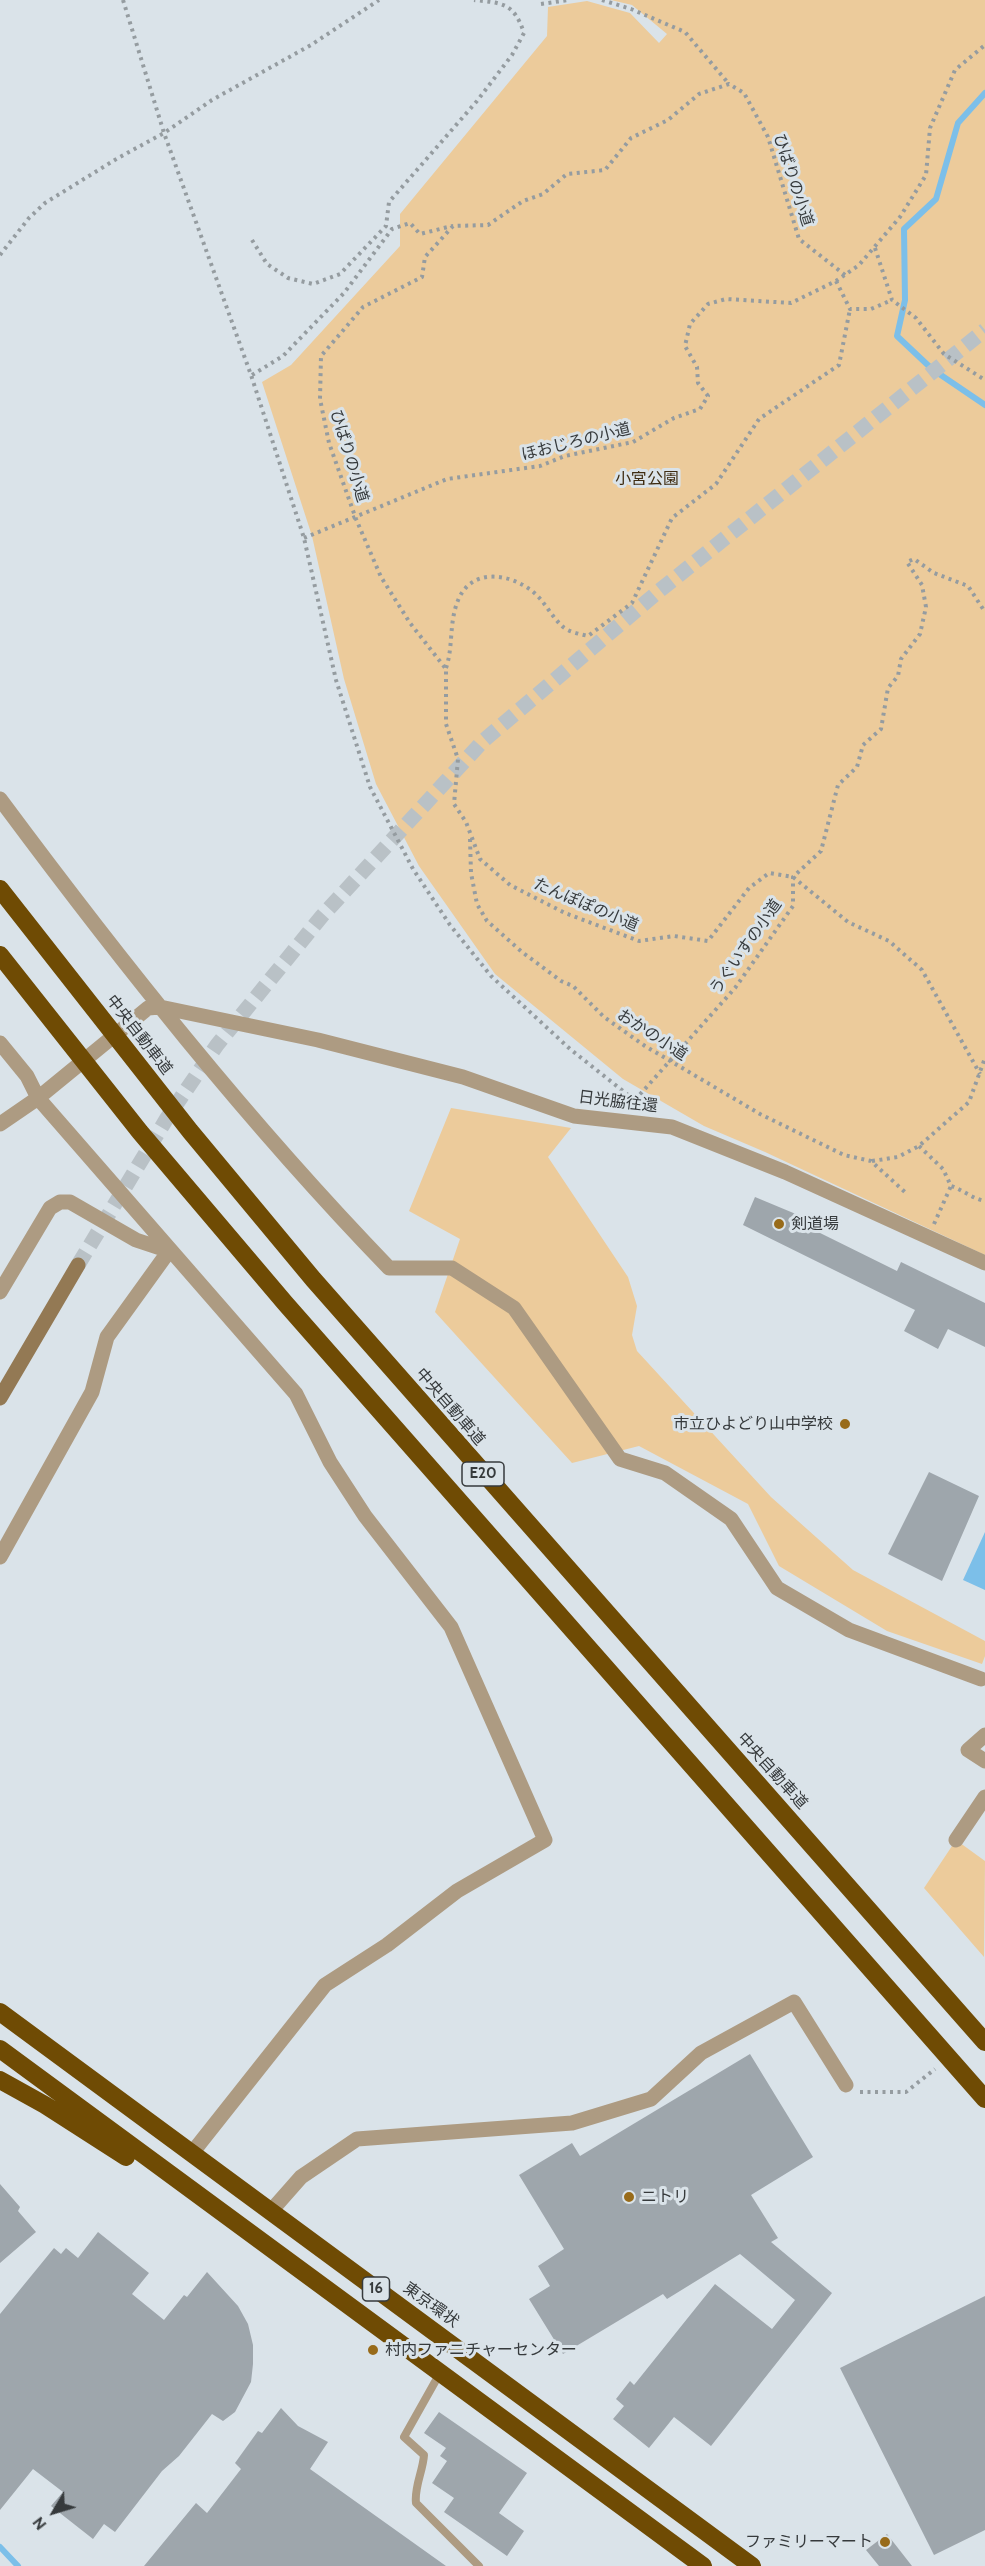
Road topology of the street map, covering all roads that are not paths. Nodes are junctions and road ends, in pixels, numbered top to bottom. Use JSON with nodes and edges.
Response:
{"nodes":[{"id":1,"x":0,"y":799,"type":"edge"},
{"id":2,"x":0,"y":889,"type":"edge"},
{"id":3,"x":0,"y":955,"type":"edge"},
{"id":4,"x":154,"y":1007,"type":"junction"},
{"id":5,"x":0,"y":1043,"type":"edge"},
{"id":6,"x":38,"y":1098,"type":"junction"},
{"id":7,"x":0,"y":1124,"type":"edge"},
{"id":8,"x":169,"y":1251,"type":"junction"},
{"id":9,"x":985,"y":1263,"type":"edge"},
{"id":10,"x":78,"y":1265,"type":"tunnel mouth"},
{"id":11,"x":0,"y":1292,"type":"edge"},
{"id":12,"x":0,"y":1398,"type":"edge"},
{"id":13,"x":0,"y":1557,"type":"edge"},
{"id":14,"x":984,"y":1677,"type":"edge"},
{"id":15,"x":985,"y":1735,"type":"edge"},
{"id":16,"x":985,"y":1761,"type":"edge"},
{"id":17,"x":985,"y":1797,"type":"edge"},
{"id":18,"x":956,"y":1840,"type":"dead end"},
{"id":19,"x":0,"y":2012,"type":"edge"},
{"id":20,"x":985,"y":2042,"type":"edge"},
{"id":21,"x":0,"y":2049,"type":"edge"},
{"id":22,"x":0,"y":2080,"type":"edge"},
{"id":23,"x":846,"y":2085,"type":"road end"},
{"id":24,"x":985,"y":2098,"type":"edge"},
{"id":25,"x":138,"y":2114,"type":"junction"},
{"id":26,"x":125,"y":2141,"type":"junction"},
{"id":27,"x":192,"y":2153,"type":"junction"},
{"id":28,"x":271,"y":2211,"type":"junction"},
{"id":29,"x":279,"y":2255,"type":"junction"},
{"id":30,"x":440,"y":2373,"type":"junction"},
{"id":31,"x":740,"y":2563,"type":"edge"},
{"id":32,"x":479,"y":2566,"type":"edge"},
{"id":33,"x":703,"y":2566,"type":"edge"}],
"edges":[{"from":1,"to":4,"type":"street"},
{"from":2,"to":20,"type":"highway","name":"中央自動車道","number":"E20"},
{"from":3,"to":24,"type":"highway","number":"E20"},
{"from":4,"to":6,"type":"street"},
{"from":4,"to":9,"type":"street","name":"日光脇往還"},
{"from":4,"to":14,"type":"street"},
{"from":5,"to":6,"type":"street"},
{"from":6,"to":7,"type":"street"},
{"from":6,"to":8,"type":"street"},
{"from":8,"to":11,"type":"street"},
{"from":8,"to":13,"type":"street"},
{"from":8,"to":27,"type":"street"},
{"from":10,"to":12,"type":"street"},
{"from":15,"to":16,"type":"street"},
{"from":17,"to":18,"type":"street"},
{"from":19,"to":25,"type":"highway","name":"東京環状","number":"16"},
{"from":21,"to":26,"type":"highway","number":"16"},
{"from":22,"to":29,"type":"highway"},
{"from":23,"to":28,"type":"street"},
{"from":25,"to":26,"type":"highway"},
{"from":25,"to":27,"type":"highway","name":"東京環状","number":"16"},
{"from":26,"to":29,"type":"highway","number":"16"},
{"from":27,"to":28,"type":"highway","name":"東京環状","number":"16"},
{"from":28,"to":31,"type":"highway","name":"東京環状","number":"16"},
{"from":29,"to":30,"type":"highway","number":"16"},
{"from":30,"to":32,"type":"lane"},
{"from":30,"to":33,"type":"highway","number":"16"}]}
